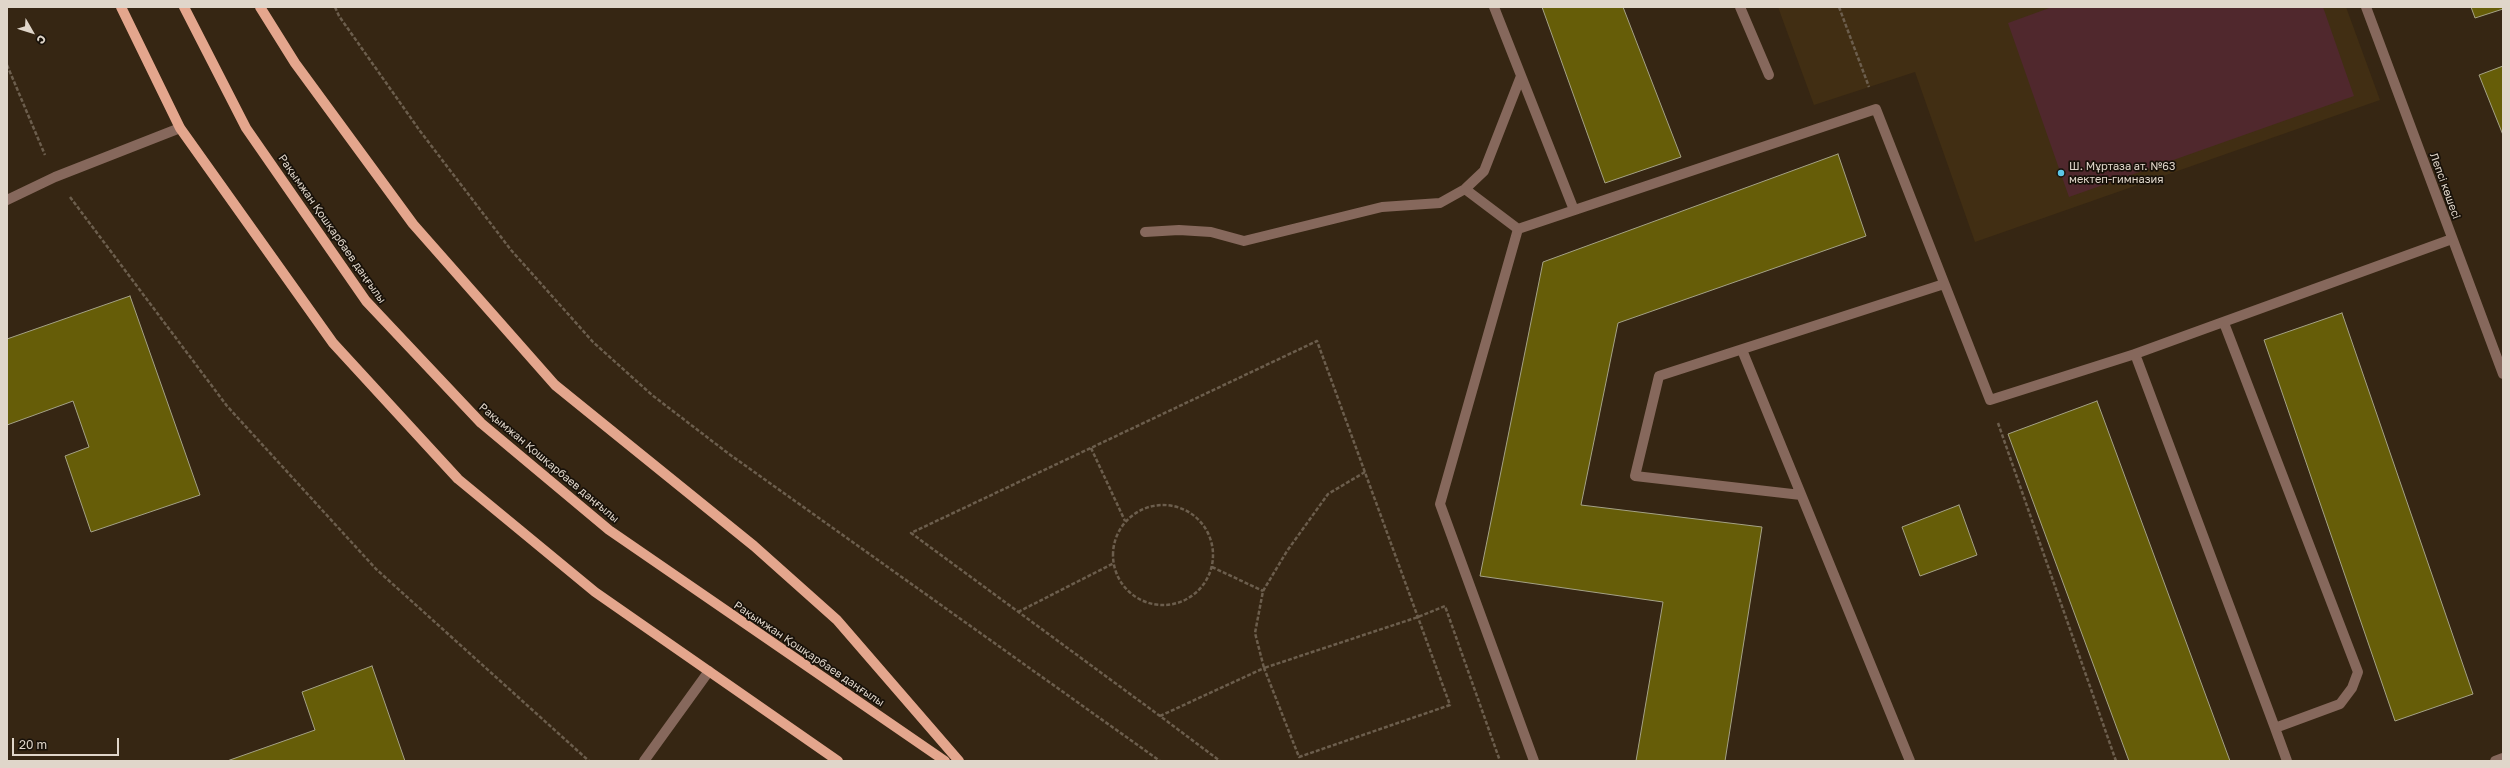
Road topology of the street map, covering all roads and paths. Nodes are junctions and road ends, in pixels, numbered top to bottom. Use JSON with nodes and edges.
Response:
{"nodes":[{"id":1,"x":120,"y":7,"type":"edge"},
{"id":2,"x":184,"y":7,"type":"edge"},
{"id":3,"x":260,"y":7,"type":"edge"},
{"id":4,"x":335,"y":7,"type":"edge"},
{"id":5,"x":1494,"y":7,"type":"edge"},
{"id":6,"x":1740,"y":7,"type":"edge"},
{"id":7,"x":1839,"y":7,"type":"edge"},
{"id":8,"x":2366,"y":7,"type":"edge"},
{"id":9,"x":7,"y":65,"type":"edge"},
{"id":10,"x":1769,"y":75,"type":"dead end"},
{"id":11,"x":1521,"y":76,"type":"junction"},
{"id":12,"x":1876,"y":109,"type":"junction"},
{"id":13,"x":180,"y":128,"type":"junction"},
{"id":14,"x":55,"y":176,"type":"junction"},
{"id":15,"x":1466,"y":189,"type":"junction"},
{"id":16,"x":7,"y":200,"type":"edge"},
{"id":17,"x":1574,"y":210,"type":"junction"},
{"id":18,"x":1518,"y":229,"type":"junction"},
{"id":19,"x":1145,"y":232,"type":"dead end"},
{"id":20,"x":2452,"y":239,"type":"junction"},
{"id":21,"x":1944,"y":284,"type":"junction"},
{"id":22,"x":2224,"y":323,"type":"junction"},
{"id":23,"x":1742,"y":350,"type":"junction"},
{"id":24,"x":2135,"y":354,"type":"junction"},
{"id":25,"x":2502,"y":368,"type":"edge"},
{"id":26,"x":1990,"y":400,"type":"junction"},
{"id":27,"x":1091,"y":448,"type":"junction"},
{"id":28,"x":1365,"y":472,"type":"junction"},
{"id":29,"x":1801,"y":495,"type":"junction"},
{"id":30,"x":1125,"y":521,"type":"junction"},
{"id":31,"x":1114,"y":563,"type":"junction"},
{"id":32,"x":1212,"y":567,"type":"junction"},
{"id":33,"x":1263,"y":591,"type":"junction"},
{"id":34,"x":1018,"y":612,"type":"junction"},
{"id":35,"x":1418,"y":617,"type":"junction"},
{"id":36,"x":1264,"y":668,"type":"junction"},
{"id":37,"x":709,"y":671,"type":"junction"},
{"id":38,"x":1160,"y":716,"type":"junction"},
{"id":39,"x":2275,"y":728,"type":"junction"},
{"id":40,"x":2503,"y":758,"type":"edge"},
{"id":41,"x":589,"y":761,"type":"edge"},
{"id":42,"x":644,"y":761,"type":"edge"},
{"id":43,"x":838,"y":761,"type":"edge"},
{"id":44,"x":945,"y":761,"type":"edge"},
{"id":45,"x":959,"y":761,"type":"edge"},
{"id":46,"x":1160,"y":761,"type":"edge"},
{"id":47,"x":1220,"y":761,"type":"edge"},
{"id":48,"x":1500,"y":761,"type":"edge"},
{"id":49,"x":1534,"y":761,"type":"edge"},
{"id":50,"x":1910,"y":761,"type":"edge"},
{"id":51,"x":2116,"y":761,"type":"edge"},
{"id":52,"x":2287,"y":761,"type":"edge"},
{"id":53,"x":2494,"y":761,"type":"edge"}],
"edges":[{"from":1,"to":13,"type":"main road"},
{"from":2,"to":44,"type":"main road","name":"Рақымжан Қошқарбаев даңғылы"},
{"from":3,"to":45,"type":"main road"},
{"from":4,"to":46,"type":"path"},
{"from":5,"to":11,"type":"street"},
{"from":6,"to":10,"type":"street"},
{"from":7,"to":12,"type":"path"},
{"from":8,"to":20,"type":"street","name":"Лепсі көшесі"},
{"from":9,"to":14,"type":"path"},
{"from":11,"to":15,"type":"street"},
{"from":11,"to":17,"type":"street"},
{"from":12,"to":17,"type":"street"},
{"from":12,"to":21,"type":"street"},
{"from":13,"to":14,"type":"street"},
{"from":13,"to":37,"type":"main road"},
{"from":14,"to":16,"type":"street"},
{"from":14,"to":41,"type":"path"},
{"from":15,"to":18,"type":"street"},
{"from":15,"to":19,"type":"street"},
{"from":17,"to":18,"type":"street"},
{"from":18,"to":49,"type":"street"},
{"from":20,"to":22,"type":"street"},
{"from":20,"to":25,"type":"street","name":"Лепсі көшесі"},
{"from":21,"to":23,"type":"street"},
{"from":21,"to":26,"type":"street"},
{"from":22,"to":24,"type":"street"},
{"from":22,"to":39,"type":"street"},
{"from":23,"to":29,"type":"street"},
{"from":23,"to":29,"type":"street"},
{"from":24,"to":26,"type":"street"},
{"from":24,"to":39,"type":"street"},
{"from":26,"to":51,"type":"path"},
{"from":27,"to":28,"type":"path"},
{"from":27,"to":30,"type":"path"},
{"from":27,"to":34,"type":"path"},
{"from":28,"to":33,"type":"path"},
{"from":28,"to":35,"type":"path"},
{"from":29,"to":50,"type":"street"},
{"from":30,"to":31,"type":"path"},
{"from":30,"to":32,"type":"path"},
{"from":31,"to":32,"type":"path"},
{"from":31,"to":34,"type":"path"},
{"from":32,"to":33,"type":"path"},
{"from":33,"to":36,"type":"path"},
{"from":34,"to":38,"type":"path"},
{"from":35,"to":36,"type":"path"},
{"from":35,"to":36,"type":"path"},
{"from":35,"to":48,"type":"path"},
{"from":36,"to":38,"type":"path"},
{"from":37,"to":42,"type":"street"},
{"from":37,"to":43,"type":"main road"},
{"from":38,"to":47,"type":"path"},
{"from":39,"to":52,"type":"street"},
{"from":40,"to":53,"type":"street"}]}
